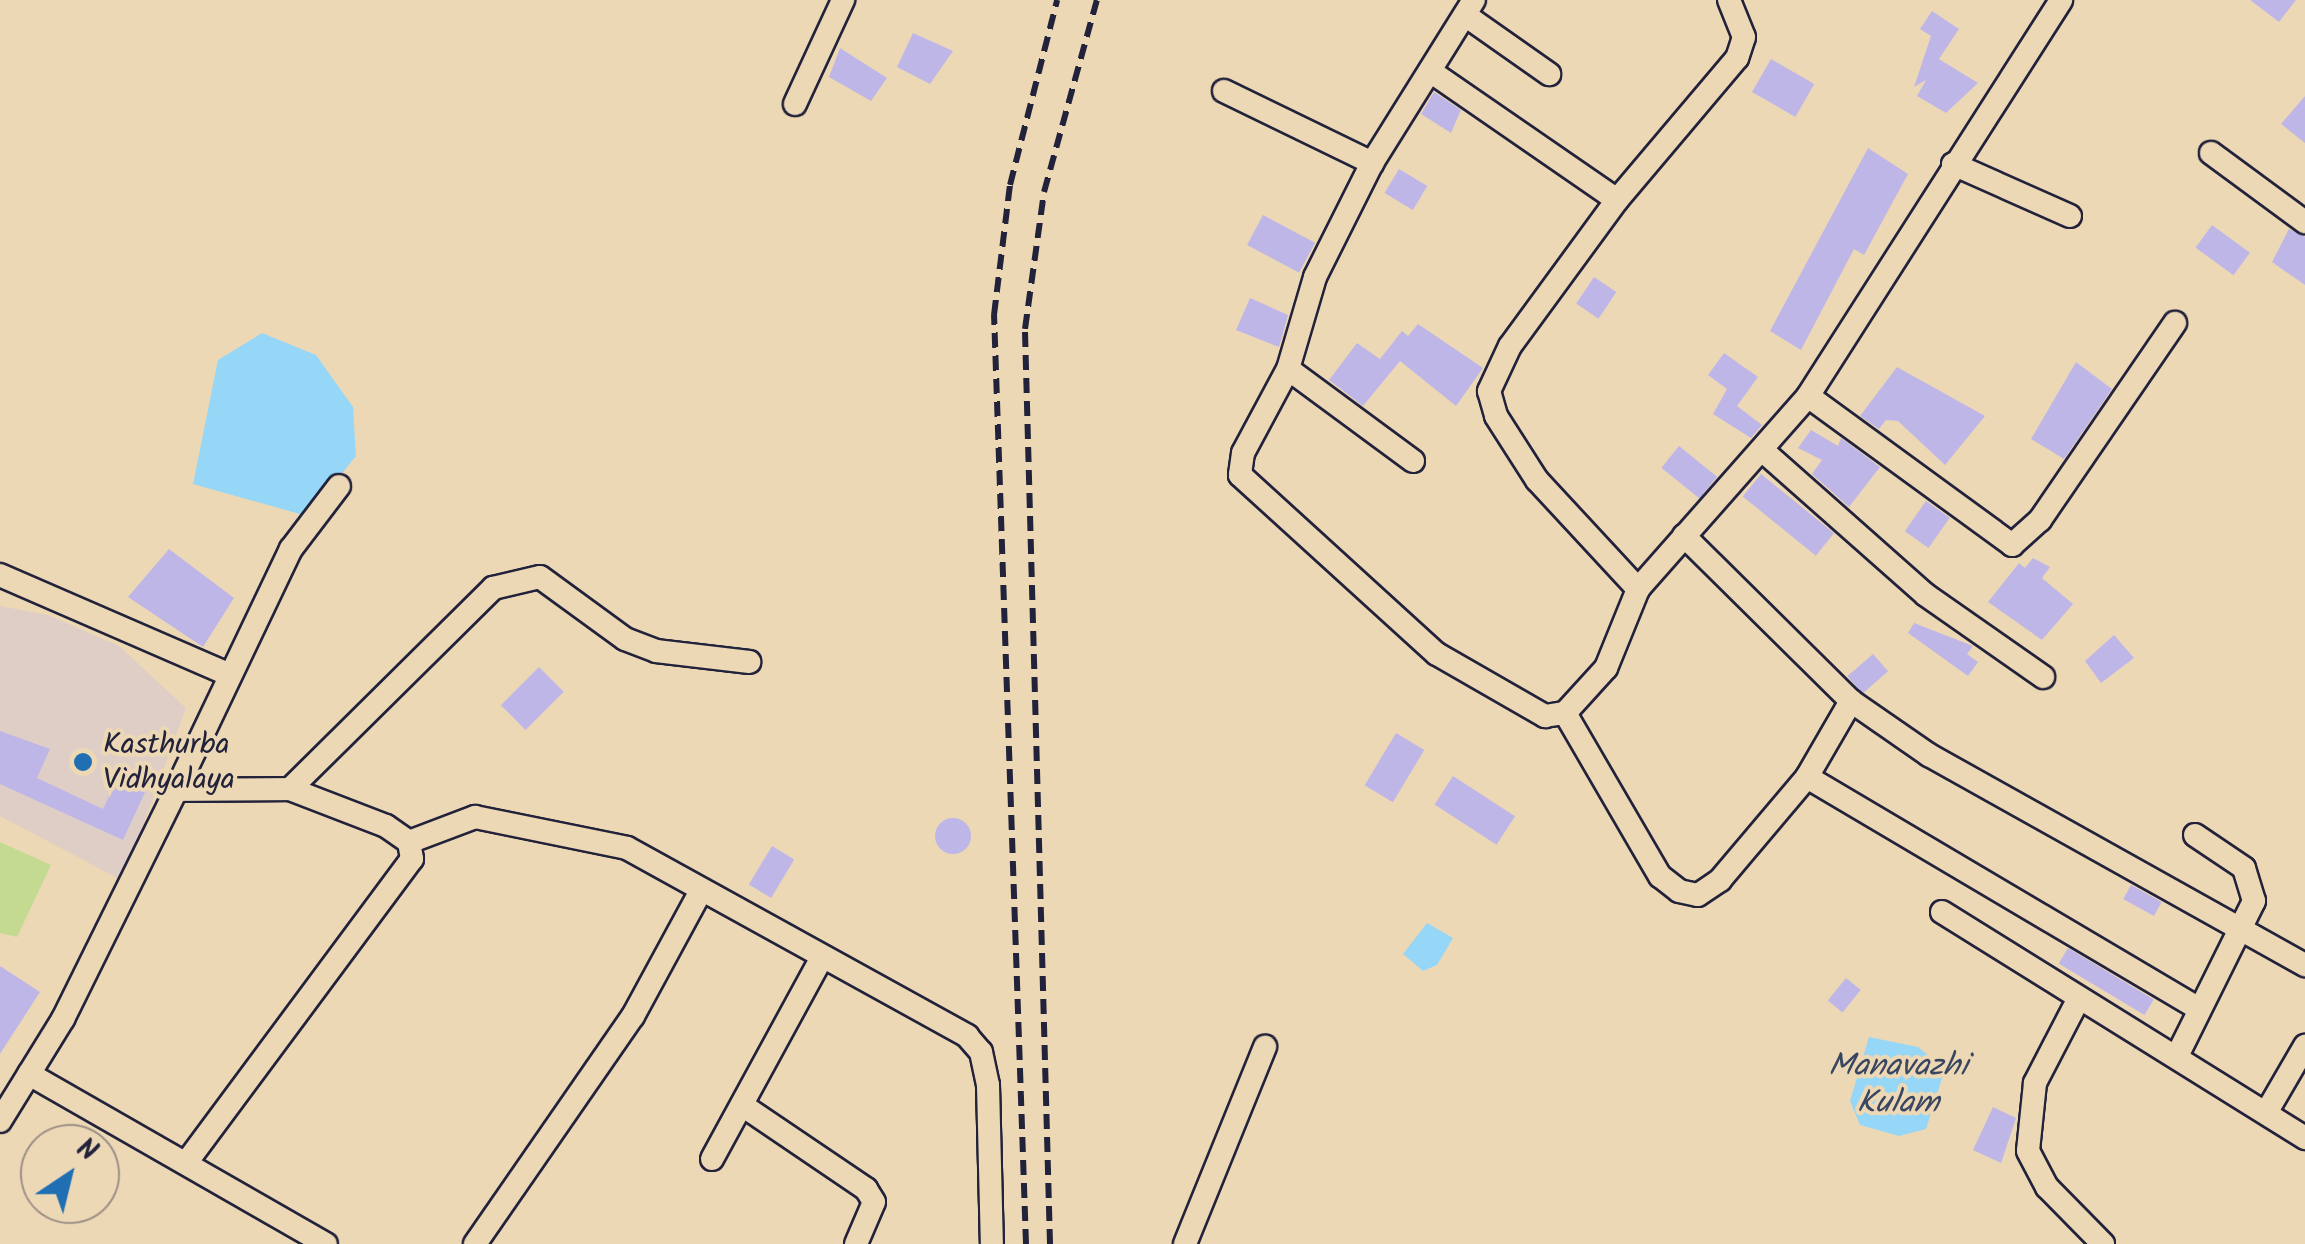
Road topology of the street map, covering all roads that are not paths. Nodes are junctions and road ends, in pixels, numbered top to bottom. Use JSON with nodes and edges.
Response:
{"nodes":[{"id":1,"x":842,"y":0,"type":"edge"},
{"id":2,"x":1729,"y":0,"type":"edge"},
{"id":3,"x":2060,"y":0,"type":"edge"},
{"id":4,"x":1469,"y":8,"type":"edge"},
{"id":5,"x":1430,"y":71,"type":"junction"},
{"id":6,"x":1549,"y":74,"type":"dead end"},
{"id":7,"x":1224,"y":91,"type":"dead end"},
{"id":8,"x":795,"y":104,"type":"dead end"},
{"id":9,"x":2211,"y":153,"type":"dead end"},
{"id":10,"x":1372,"y":163,"type":"junction"},
{"id":11,"x":1953,"y":164,"type":"junction"},
{"id":12,"x":1617,"y":200,"type":"junction"},
{"id":13,"x":2070,"y":216,"type":"dead end"},
{"id":14,"x":2305,"y":222,"type":"edge"},
{"id":15,"x":2175,"y":323,"type":"dead end"},
{"id":16,"x":1288,"y":369,"type":"junction"},
{"id":17,"x":1808,"y":396,"type":"junction"},
{"id":18,"x":1762,"y":450,"type":"junction"},
{"id":19,"x":1413,"y":461,"type":"dead end"},
{"id":20,"x":339,"y":486,"type":"dead end"},
{"id":21,"x":1684,"y":536,"type":"junction"},
{"id":22,"x":0,"y":574,"type":"edge"},
{"id":23,"x":1638,"y":590,"type":"junction"},
{"id":24,"x":749,"y":662,"type":"dead end"},
{"id":25,"x":228,"y":674,"type":"junction"},
{"id":26,"x":2043,"y":678,"type":"dead end"},
{"id":27,"x":1851,"y":701,"type":"junction"},
{"id":28,"x":1565,"y":713,"type":"junction"},
{"id":29,"x":1807,"y":776,"type":"junction"},
{"id":30,"x":290,"y":788,"type":"junction"},
{"id":31,"x":176,"y":790,"type":"junction"},
{"id":32,"x":2196,"y":836,"type":"dead end"},
{"id":33,"x":409,"y":842,"type":"junction"},
{"id":34,"x":702,"y":891,"type":"junction"},
{"id":35,"x":1942,"y":912,"type":"dead end"},
{"id":36,"x":2241,"y":928,"type":"junction"},
{"id":37,"x":822,"y":957,"type":"junction"},
{"id":38,"x":2305,"y":965,"type":"edge"},
{"id":39,"x":2079,"y":998,"type":"junction"},
{"id":40,"x":2200,"y":1009,"type":"junction"},
{"id":41,"x":2305,"y":1046,"type":"edge"},
{"id":42,"x":1265,"y":1048,"type":"dead end"},
{"id":43,"x":2178,"y":1054,"type":"junction"},
{"id":44,"x":29,"y":1074,"type":"junction"},
{"id":45,"x":742,"y":1105,"type":"junction"},
{"id":46,"x":2266,"y":1112,"type":"junction"},
{"id":47,"x":0,"y":1121,"type":"edge"},
{"id":48,"x":2305,"y":1138,"type":"edge"},
{"id":49,"x":712,"y":1159,"type":"dead end"},
{"id":50,"x":186,"y":1164,"type":"junction"},
{"id":51,"x":326,"y":1244,"type":"edge"},
{"id":52,"x":474,"y":1244,"type":"edge"},
{"id":53,"x":856,"y":1244,"type":"edge"},
{"id":54,"x":992,"y":1244,"type":"edge"},
{"id":55,"x":1185,"y":1244,"type":"edge"},
{"id":56,"x":2103,"y":1244,"type":"edge"}],
"edges":[{"from":1,"to":8,"type":"street"},
{"from":2,"to":12,"type":"street"},
{"from":3,"to":11,"type":"street"},
{"from":4,"to":5,"type":"street"},
{"from":4,"to":6,"type":"street"},
{"from":5,"to":10,"type":"street"},
{"from":5,"to":12,"type":"street"},
{"from":7,"to":10,"type":"street"},
{"from":9,"to":14,"type":"street"},
{"from":10,"to":16,"type":"street"},
{"from":11,"to":13,"type":"street"},
{"from":11,"to":17,"type":"street"},
{"from":12,"to":23,"type":"street"},
{"from":15,"to":17,"type":"street"},
{"from":16,"to":19,"type":"street"},
{"from":16,"to":28,"type":"street"},
{"from":17,"to":18,"type":"street"},
{"from":18,"to":21,"type":"street"},
{"from":18,"to":26,"type":"street"},
{"from":20,"to":25,"type":"street"},
{"from":21,"to":23,"type":"street"},
{"from":21,"to":27,"type":"street"},
{"from":22,"to":25,"type":"street"},
{"from":23,"to":28,"type":"street"},
{"from":24,"to":30,"type":"street"},
{"from":25,"to":31,"type":"street"},
{"from":27,"to":29,"type":"street"},
{"from":27,"to":36,"type":"street"},
{"from":28,"to":29,"type":"street"},
{"from":29,"to":40,"type":"street"},
{"from":30,"to":31,"type":"street"},
{"from":30,"to":33,"type":"street"},
{"from":31,"to":44,"type":"street"},
{"from":32,"to":36,"type":"street"},
{"from":33,"to":34,"type":"street"},
{"from":33,"to":50,"type":"street"},
{"from":34,"to":37,"type":"street"},
{"from":34,"to":52,"type":"street"},
{"from":35,"to":39,"type":"street"},
{"from":36,"to":38,"type":"street"},
{"from":36,"to":40,"type":"street"},
{"from":37,"to":45,"type":"street"},
{"from":37,"to":54,"type":"street"},
{"from":39,"to":43,"type":"street"},
{"from":39,"to":56,"type":"street"},
{"from":40,"to":43,"type":"street"},
{"from":41,"to":46,"type":"street"},
{"from":42,"to":55,"type":"street"},
{"from":43,"to":46,"type":"street"},
{"from":44,"to":47,"type":"street"},
{"from":44,"to":50,"type":"street"},
{"from":45,"to":49,"type":"street"},
{"from":45,"to":53,"type":"street"},
{"from":46,"to":48,"type":"street"},
{"from":50,"to":51,"type":"street"}]}
